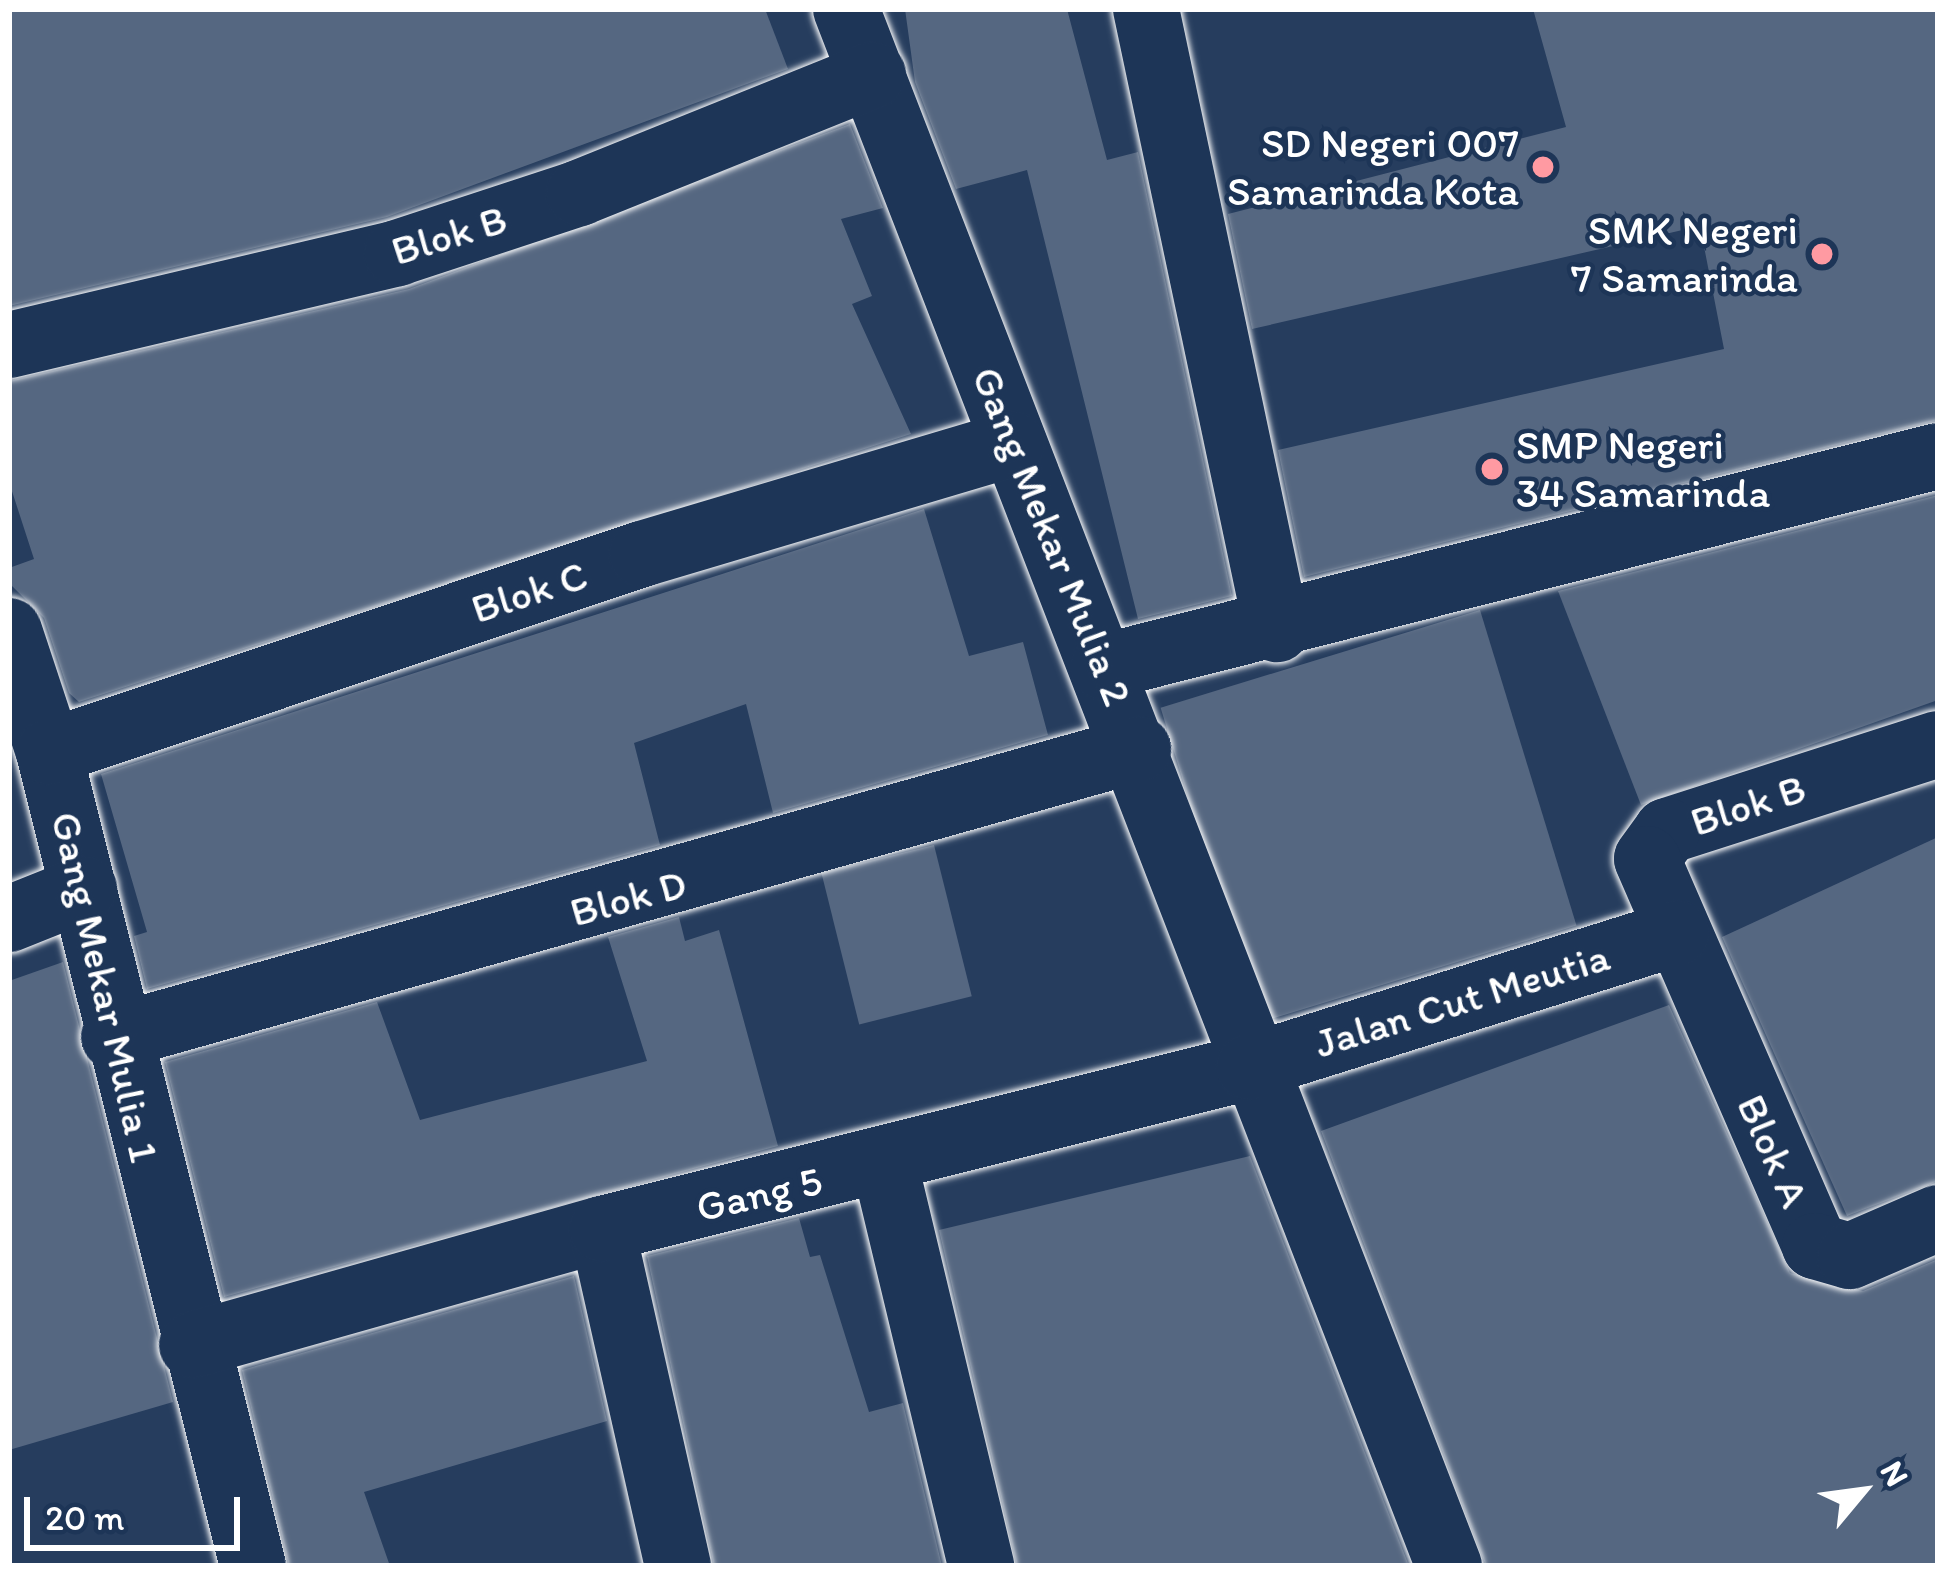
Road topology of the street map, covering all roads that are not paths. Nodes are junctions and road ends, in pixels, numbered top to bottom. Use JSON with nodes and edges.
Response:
{"nodes":[{"id":1,"x":847,"y":9,"type":"edge"},
{"id":2,"x":1146,"y":9,"type":"edge"},
{"id":3,"x":873,"y":74,"type":"junction"},
{"id":4,"x":9,"y":345,"type":"edge"},
{"id":5,"x":1012,"y":444,"type":"junction"},
{"id":6,"x":1938,"y":456,"type":"edge"},
{"id":7,"x":1277,"y":629,"type":"junction"},
{"id":8,"x":9,"y":631,"type":"edge"},
{"id":9,"x":1102,"y":667,"type":"junction"},
{"id":10,"x":1938,"y":744,"type":"edge"},
{"id":11,"x":1138,"y":749,"type":"junction"},
{"id":12,"x":49,"y":752,"type":"junction"},
{"id":13,"x":84,"y":890,"type":"junction"},
{"id":14,"x":9,"y":919,"type":"edge"},
{"id":15,"x":1676,"y":933,"type":"junction"},
{"id":16,"x":114,"y":1037,"type":"junction"},
{"id":17,"x":1249,"y":1066,"type":"junction"},
{"id":18,"x":885,"y":1165,"type":"junction"},
{"id":19,"x":1938,"y":1218,"type":"edge"},
{"id":20,"x":602,"y":1229,"type":"junction"},
{"id":21,"x":192,"y":1345,"type":"junction"},
{"id":22,"x":253,"y":1566,"type":"edge"},
{"id":23,"x":678,"y":1566,"type":"edge"},
{"id":24,"x":981,"y":1566,"type":"edge"},
{"id":25,"x":1449,"y":1566,"type":"edge"}],
"edges":[{"from":1,"to":3,"type":"street","name":"Gang Mekar Mulia 2"},
{"from":2,"to":7,"type":"street"},
{"from":3,"to":4,"type":"street","name":"Blok B"},
{"from":3,"to":5,"type":"street","name":"Gang Mekar Mulia 2"},
{"from":5,"to":9,"type":"street","name":"Gang Mekar Mulia 2"},
{"from":5,"to":12,"type":"street","name":"Blok C"},
{"from":6,"to":7,"type":"street"},
{"from":7,"to":9,"type":"street"},
{"from":8,"to":12,"type":"street","name":"Gang Mekar Mulia 1"},
{"from":9,"to":11,"type":"street","name":"Gang Mekar Mulia 2"},
{"from":10,"to":15,"type":"street","name":"Blok B"},
{"from":11,"to":16,"type":"street","name":"Blok D"},
{"from":11,"to":17,"type":"street","name":"Gang Mekar Mulia 2"},
{"from":12,"to":13,"type":"street","name":"Gang Mekar Mulia 1"},
{"from":13,"to":14,"type":"street"},
{"from":13,"to":16,"type":"street","name":"Gang Mekar Mulia 1"},
{"from":15,"to":17,"type":"street","name":"Jalan Cut Meutia"},
{"from":15,"to":19,"type":"street","name":"Blok A"},
{"from":16,"to":21,"type":"street","name":"Gang Mekar Mulia 1"},
{"from":17,"to":18,"type":"street","name":"Gang 5"},
{"from":17,"to":25,"type":"street","name":"Gang Mekar Mulia 2"},
{"from":18,"to":20,"type":"street","name":"Gang 5"},
{"from":18,"to":24,"type":"street"},
{"from":20,"to":21,"type":"street","name":"Gang 5"},
{"from":20,"to":23,"type":"street"},
{"from":21,"to":22,"type":"street","name":"Gang Mekar Mulia 1"}]}
